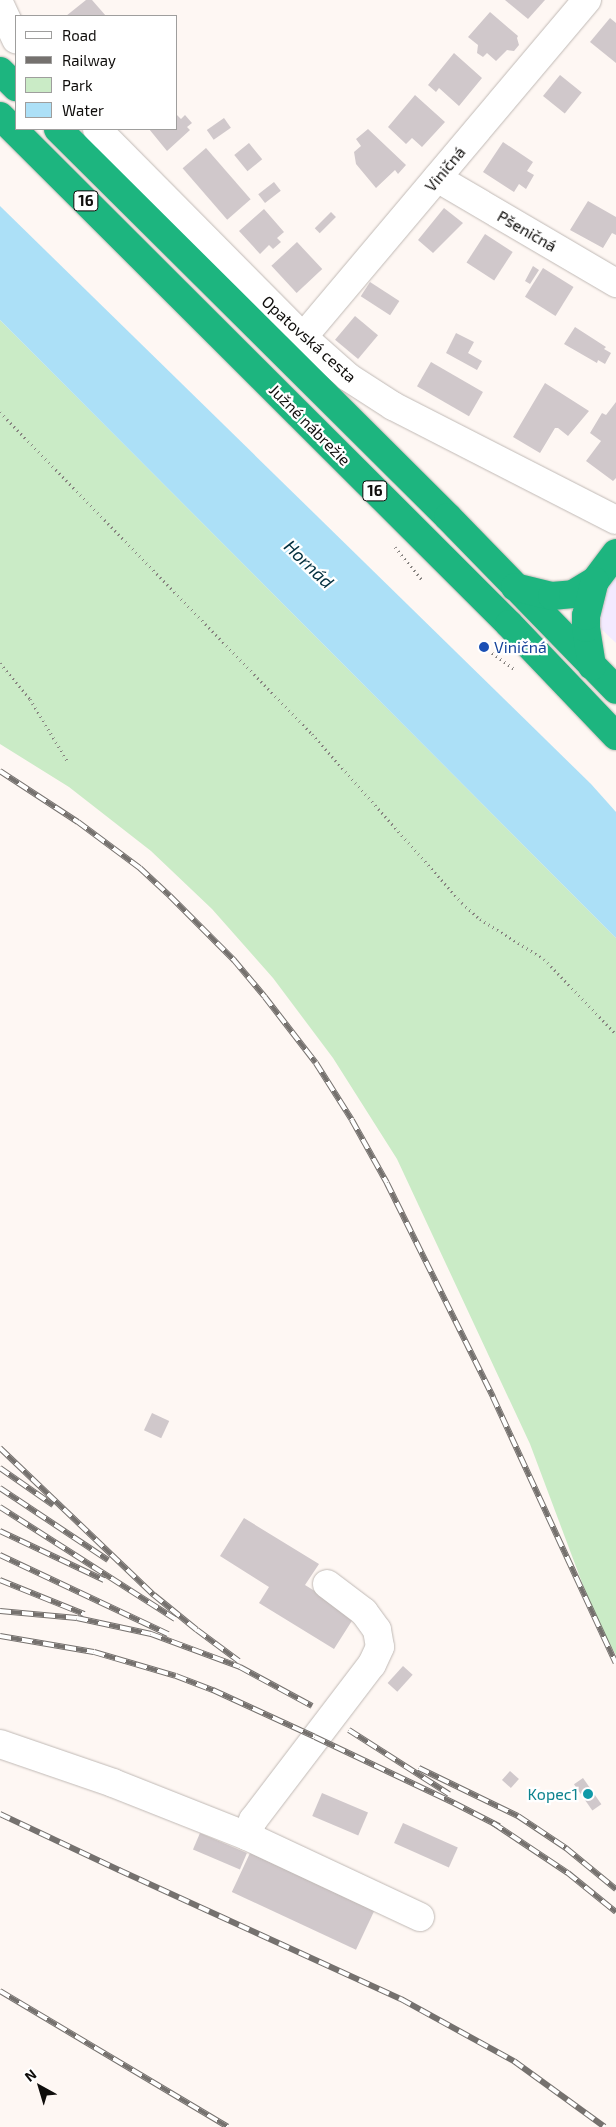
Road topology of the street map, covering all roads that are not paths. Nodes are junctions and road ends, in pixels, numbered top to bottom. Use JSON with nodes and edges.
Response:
{"nodes":[{"id":1,"x":588,"y":0,"type":"edge"},
{"id":2,"x":0,"y":5,"type":"edge"},
{"id":3,"x":15,"y":38,"type":"edge"},
{"id":4,"x":0,"y":71,"type":"edge"},
{"id":5,"x":15,"y":86,"type":"edge"},
{"id":6,"x":0,"y":116,"type":"edge"},
{"id":7,"x":59,"y":130,"type":"edge"},
{"id":8,"x":97,"y":130,"type":"edge"},
{"id":9,"x":437,"y":178,"type":"junction"},
{"id":10,"x":616,"y":283,"type":"edge"},
{"id":11,"x":303,"y":337,"type":"junction"},
{"id":12,"x":616,"y":520,"type":"edge"},
{"id":13,"x":616,"y":553,"type":"edge"},
{"id":14,"x":595,"y":582,"type":"junction"},
{"id":15,"x":515,"y":587,"type":"junction"},
{"id":16,"x":592,"y":666,"type":"junction"},
{"id":17,"x":616,"y":690,"type":"edge"},
{"id":18,"x":616,"y":736,"type":"edge"},
{"id":19,"x":327,"y":1584,"type":"dead end"},
{"id":20,"x":0,"y":1744,"type":"edge"},
{"id":21,"x":247,"y":1836,"type":"junction"},
{"id":22,"x":420,"y":1917,"type":"dead end"}],
"edges":[{"from":1,"to":9,"type":"street","name":"Viničná"},
{"from":2,"to":3,"type":"street"},
{"from":4,"to":5,"type":"highway"},
{"from":6,"to":18,"type":"highway","name":"Južné nábrežie","number":"16"},
{"from":7,"to":15,"type":"highway","name":"Južné nábrežie","number":"16"},
{"from":8,"to":11,"type":"street","name":"Opatovská cesta"},
{"from":9,"to":10,"type":"street","name":"Pšeničná"},
{"from":9,"to":11,"type":"street","name":"Viničná"},
{"from":11,"to":12,"type":"street","name":"Opatovská cesta"},
{"from":13,"to":14,"type":"highway"},
{"from":14,"to":15,"type":"highway"},
{"from":14,"to":16,"type":"highway"},
{"from":15,"to":16,"type":"highway","name":"Južné nábrežie","number":"16"},
{"from":16,"to":17,"type":"highway","name":"Južné nábrežie","number":"16"},
{"from":19,"to":21,"type":"street"},
{"from":20,"to":21,"type":"street"},
{"from":21,"to":22,"type":"street"}]}
